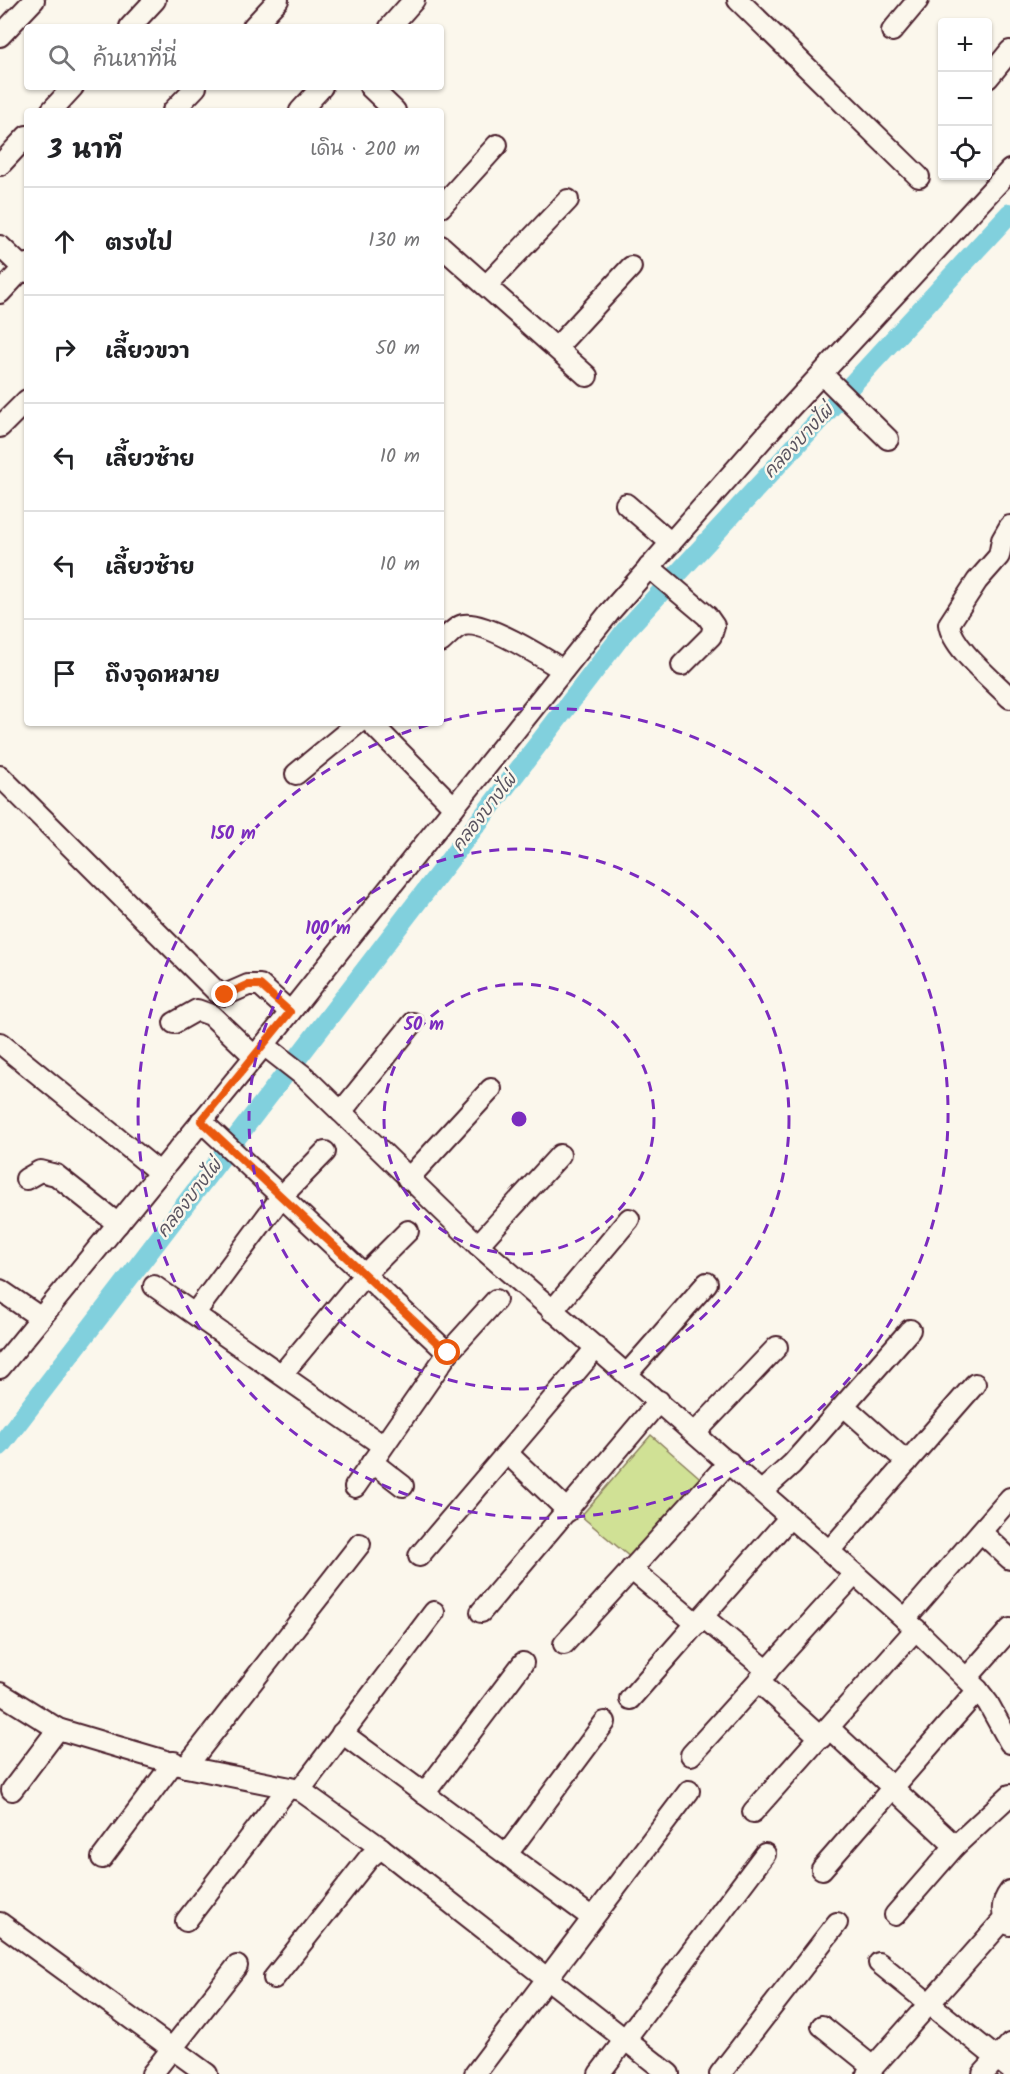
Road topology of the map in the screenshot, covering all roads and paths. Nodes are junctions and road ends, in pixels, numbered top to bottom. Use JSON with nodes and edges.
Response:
{"nodes":[{"id":1,"x":33,"y":0,"type":"edge"},
{"id":2,"x":155,"y":0,"type":"edge"},
{"id":3,"x":278,"y":0,"type":"edge"},
{"id":4,"x":414,"y":0,"type":"edge"},
{"id":5,"x":738,"y":0,"type":"edge"},
{"id":6,"x":918,"y":0,"type":"edge"},
{"id":7,"x":133,"y":24,"type":"edge"},
{"id":8,"x":256,"y":24,"type":"edge"},
{"id":9,"x":393,"y":24,"type":"edge"},
{"id":10,"x":892,"y":31,"type":"dead end"},
{"id":11,"x":0,"y":36,"type":"edge"},
{"id":12,"x":1010,"y":51,"type":"edge"},
{"id":13,"x":992,"y":72,"type":"edge"},
{"id":14,"x":70,"y":90,"type":"edge"},
{"id":15,"x":193,"y":90,"type":"edge"},
{"id":16,"x":319,"y":90,"type":"edge"},
{"id":17,"x":373,"y":90,"type":"edge"},
{"id":18,"x":54,"y":108,"type":"edge"},
{"id":19,"x":176,"y":108,"type":"edge"},
{"id":20,"x":303,"y":108,"type":"edge"},
{"id":21,"x":392,"y":108,"type":"edge"},
{"id":22,"x":24,"y":139,"type":"edge"},
{"id":23,"x":497,"y":145,"type":"dead end"},
{"id":24,"x":0,"y":165,"type":"edge"},
{"id":25,"x":1010,"y":170,"type":"edge"},
{"id":26,"x":919,"y":177,"type":"dead end"},
{"id":27,"x":568,"y":200,"type":"dead end"},
{"id":28,"x":444,"y":204,"type":"edge"},
{"id":29,"x":0,"y":246,"type":"edge"},
{"id":30,"x":444,"y":249,"type":"edge"},
{"id":31,"x":24,"y":266,"type":"edge"},
{"id":32,"x":631,"y":267,"type":"dead end"},
{"id":33,"x":24,"y":270,"type":"edge"},
{"id":34,"x":487,"y":285,"type":"junction"},
{"id":35,"x":0,"y":293,"type":"edge"},
{"id":36,"x":557,"y":347,"type":"junction"},
{"id":37,"x":587,"y":376,"type":"dead end"},
{"id":38,"x":828,"y":379,"type":"junction"},
{"id":39,"x":24,"y":403,"type":"edge"},
{"id":40,"x":0,"y":427,"type":"edge"},
{"id":41,"x":888,"y":439,"type":"dead end"},
{"id":42,"x":626,"y":504,"type":"dead end"},
{"id":43,"x":1010,"y":526,"type":"edge"},
{"id":44,"x":671,"y":543,"type":"junction"},
{"id":45,"x":655,"y":572,"type":"junction"},
{"id":46,"x":444,"y":640,"type":"edge"},
{"id":47,"x":682,"y":665,"type":"dead end"},
{"id":48,"x":563,"y":670,"type":"junction"},
{"id":49,"x":1010,"y":698,"type":"edge"},
{"id":50,"x":354,"y":726,"type":"edge"},
{"id":51,"x":374,"y":726,"type":"edge"},
{"id":52,"x":296,"y":774,"type":"dead end"},
{"id":53,"x":0,"y":776,"type":"edge"},
{"id":54,"x":454,"y":807,"type":"junction"},
{"id":55,"x":290,"y":1012,"type":"junction"},
{"id":56,"x":174,"y":1023,"type":"dead end"},
{"id":57,"x":413,"y":1023,"type":"dead end"},
{"id":58,"x":0,"y":1043,"type":"edge"},
{"id":59,"x":264,"y":1051,"type":"junction"},
{"id":60,"x":491,"y":1089,"type":"dead end"},
{"id":61,"x":341,"y":1112,"type":"junction"},
{"id":62,"x":201,"y":1121,"type":"junction"},
{"id":63,"x":325,"y":1152,"type":"dead end"},
{"id":64,"x":561,"y":1155,"type":"dead end"},
{"id":65,"x":160,"y":1173,"type":"junction"},
{"id":66,"x":26,"y":1179,"type":"dead end"},
{"id":67,"x":408,"y":1179,"type":"junction"},
{"id":68,"x":282,"y":1196,"type":"junction"},
{"id":69,"x":630,"y":1220,"type":"dead end"},
{"id":70,"x":118,"y":1224,"type":"junction"},
{"id":71,"x":408,"y":1231,"type":"dead end"},
{"id":72,"x":478,"y":1245,"type":"junction"},
{"id":73,"x":365,"y":1274,"type":"junction"},
{"id":74,"x":707,"y":1283,"type":"dead end"},
{"id":75,"x":154,"y":1286,"type":"dead end"},
{"id":76,"x":0,"y":1290,"type":"edge"},
{"id":77,"x":496,"y":1300,"type":"dead end"},
{"id":78,"x":552,"y":1311,"type":"junction"},
{"id":79,"x":195,"y":1313,"type":"junction"},
{"id":80,"x":41,"y":1318,"type":"junction"},
{"id":81,"x":910,"y":1330,"type":"dead end"},
{"id":82,"x":597,"y":1347,"type":"junction"},
{"id":83,"x":777,"y":1347,"type":"dead end"},
{"id":84,"x":448,"y":1353,"type":"junction"},
{"id":85,"x":0,"y":1368,"type":"edge"},
{"id":86,"x":282,"y":1374,"type":"junction"},
{"id":87,"x":627,"y":1374,"type":"junction"},
{"id":88,"x":975,"y":1384,"type":"dead end"},
{"id":89,"x":659,"y":1401,"type":"junction"},
{"id":90,"x":844,"y":1406,"type":"junction"},
{"id":91,"x":695,"y":1433,"type":"junction"},
{"id":92,"x":382,"y":1445,"type":"junction"},
{"id":93,"x":507,"y":1453,"type":"junction"},
{"id":94,"x":372,"y":1462,"type":"junction"},
{"id":95,"x":729,"y":1462,"type":"junction"},
{"id":96,"x":907,"y":1462,"type":"junction"},
{"id":97,"x":403,"y":1486,"type":"dead end"},
{"id":98,"x":355,"y":1487,"type":"dead end"},
{"id":99,"x":762,"y":1491,"type":"junction"},
{"id":100,"x":1010,"y":1498,"type":"edge"},
{"id":101,"x":568,"y":1511,"type":"junction"},
{"id":102,"x":790,"y":1517,"type":"junction"},
{"id":103,"x":981,"y":1532,"type":"junction"},
{"id":104,"x":360,"y":1544,"type":"dead end"},
{"id":105,"x":829,"y":1551,"type":"junction"},
{"id":106,"x":419,"y":1556,"type":"dead end"},
{"id":107,"x":1010,"y":1559,"type":"edge"},
{"id":108,"x":631,"y":1569,"type":"junction"},
{"id":109,"x":855,"y":1574,"type":"junction"},
{"id":110,"x":434,"y":1612,"type":"dead end"},
{"id":111,"x":481,"y":1612,"type":"dead end"},
{"id":112,"x":700,"y":1621,"type":"junction"},
{"id":113,"x":910,"y":1624,"type":"junction"},
{"id":114,"x":1010,"y":1629,"type":"edge"},
{"id":115,"x":564,"y":1644,"type":"dead end"},
{"id":116,"x":523,"y":1663,"type":"dead end"},
{"id":117,"x":763,"y":1676,"type":"junction"},
{"id":118,"x":972,"y":1684,"type":"junction"},
{"id":119,"x":0,"y":1693,"type":"edge"},
{"id":120,"x":630,"y":1699,"type":"dead end"},
{"id":121,"x":605,"y":1722,"type":"dead end"},
{"id":122,"x":58,"y":1729,"type":"junction"},
{"id":123,"x":342,"y":1733,"type":"junction"},
{"id":124,"x":825,"y":1733,"type":"junction"},
{"id":125,"x":1010,"y":1743,"type":"edge"},
{"id":126,"x":691,"y":1755,"type":"dead end"},
{"id":127,"x":180,"y":1764,"type":"junction"},
{"id":128,"x":893,"y":1785,"type":"junction"},
{"id":129,"x":294,"y":1789,"type":"junction"},
{"id":130,"x":12,"y":1790,"type":"dead end"},
{"id":131,"x":689,"y":1791,"type":"dead end"},
{"id":132,"x":424,"y":1794,"type":"junction"},
{"id":133,"x":1010,"y":1795,"type":"edge"},
{"id":134,"x":753,"y":1812,"type":"dead end"},
{"id":135,"x":955,"y":1846,"type":"junction"},
{"id":136,"x":381,"y":1848,"type":"junction"},
{"id":137,"x":507,"y":1854,"type":"junction"},
{"id":138,"x":765,"y":1854,"type":"dead end"},
{"id":139,"x":102,"y":1858,"type":"dead end"},
{"id":140,"x":822,"y":1869,"type":"dead end"},
{"id":141,"x":1010,"y":1891,"type":"edge"},
{"id":142,"x":895,"y":1916,"type":"dead end"},
{"id":143,"x":591,"y":1917,"type":"junction"},
{"id":144,"x":186,"y":1922,"type":"dead end"},
{"id":145,"x":1007,"y":1922,"type":"edge"},
{"id":146,"x":0,"y":1923,"type":"edge"},
{"id":147,"x":837,"y":1923,"type":"dead end"},
{"id":148,"x":879,"y":1963,"type":"dead end"},
{"id":149,"x":237,"y":1966,"type":"dead end"},
{"id":150,"x":274,"y":1978,"type":"dead end"},
{"id":151,"x":546,"y":1978,"type":"junction"},
{"id":152,"x":928,"y":2003,"type":"junction"},
{"id":153,"x":822,"y":2026,"type":"dead end"},
{"id":154,"x":625,"y":2038,"type":"junction"},
{"id":155,"x":171,"y":2050,"type":"junction"},
{"id":156,"x":1006,"y":2057,"type":"edge"},
{"id":157,"x":870,"y":2071,"type":"edge"},
{"id":158,"x":152,"y":2074,"type":"edge"},
{"id":159,"x":207,"y":2074,"type":"edge"},
{"id":160,"x":475,"y":2074,"type":"edge"},
{"id":161,"x":599,"y":2074,"type":"edge"},
{"id":162,"x":669,"y":2074,"type":"edge"},
{"id":163,"x":720,"y":2074,"type":"edge"},
{"id":164,"x":983,"y":2074,"type":"edge"}],
"edges":[{"from":1,"to":11,"type":"street"},
{"from":2,"to":7,"type":"street"},
{"from":3,"to":8,"type":"street"},
{"from":4,"to":9,"type":"street"},
{"from":5,"to":26,"type":"street"},
{"from":6,"to":10,"type":"street"},
{"from":12,"to":13,"type":"street"},
{"from":14,"to":18,"type":"street"},
{"from":15,"to":19,"type":"street"},
{"from":16,"to":20,"type":"street"},
{"from":17,"to":21,"type":"street"},
{"from":22,"to":24,"type":"street"},
{"from":23,"to":28,"type":"street"},
{"from":25,"to":38,"type":"street"},
{"from":27,"to":34,"type":"street"},
{"from":29,"to":31,"type":"street"},
{"from":30,"to":34,"type":"street"},
{"from":32,"to":36,"type":"street"},
{"from":33,"to":35,"type":"street"},
{"from":34,"to":36,"type":"street"},
{"from":36,"to":37,"type":"street"},
{"from":38,"to":41,"type":"street"},
{"from":38,"to":44,"type":"street"},
{"from":39,"to":40,"type":"street"},
{"from":42,"to":44,"type":"street"},
{"from":43,"to":49,"type":"street"},
{"from":44,"to":45,"type":"street"},
{"from":45,"to":47,"type":"street"},
{"from":45,"to":48,"type":"street"},
{"from":46,"to":48,"type":"street"},
{"from":48,"to":54,"type":"street"},
{"from":50,"to":52,"type":"street"},
{"from":51,"to":54,"type":"street"},
{"from":53,"to":55,"type":"street"},
{"from":54,"to":55,"type":"street"},
{"from":55,"to":59,"type":"street"},
{"from":56,"to":59,"type":"street"},
{"from":57,"to":61,"type":"street"},
{"from":58,"to":65,"type":"street"},
{"from":59,"to":61,"type":"street"},
{"from":59,"to":62,"type":"street"},
{"from":60,"to":67,"type":"street"},
{"from":61,"to":67,"type":"street"},
{"from":62,"to":65,"type":"street"},
{"from":62,"to":68,"type":"street"},
{"from":63,"to":68,"type":"street"},
{"from":64,"to":72,"type":"street"},
{"from":65,"to":70,"type":"street"},
{"from":66,"to":70,"type":"street"},
{"from":67,"to":72,"type":"street"},
{"from":68,"to":73,"type":"street"},
{"from":68,"to":79,"type":"street"},
{"from":69,"to":78,"type":"street"},
{"from":70,"to":80,"type":"street"},
{"from":71,"to":73,"type":"street"},
{"from":72,"to":78,"type":"street"},
{"from":73,"to":84,"type":"street"},
{"from":73,"to":86,"type":"street"},
{"from":74,"to":87,"type":"street"},
{"from":75,"to":79,"type":"street"},
{"from":76,"to":80,"type":"street"},
{"from":77,"to":84,"type":"street"},
{"from":78,"to":82,"type":"street"},
{"from":79,"to":86,"type":"street"},
{"from":80,"to":85,"type":"street"},
{"from":81,"to":90,"type":"street"},
{"from":82,"to":87,"type":"street"},
{"from":82,"to":93,"type":"street"},
{"from":83,"to":91,"type":"street"},
{"from":84,"to":92,"type":"street"},
{"from":86,"to":92,"type":"street"},
{"from":87,"to":89,"type":"street"},
{"from":88,"to":96,"type":"street"},
{"from":89,"to":91,"type":"street"},
{"from":89,"to":101,"type":"street"},
{"from":90,"to":96,"type":"street"},
{"from":90,"to":99,"type":"street"},
{"from":91,"to":95,"type":"street"},
{"from":92,"to":94,"type":"street"},
{"from":93,"to":101,"type":"street"},
{"from":93,"to":106,"type":"street"},
{"from":94,"to":97,"type":"street"},
{"from":94,"to":98,"type":"street"},
{"from":95,"to":99,"type":"street"},
{"from":95,"to":108,"type":"street"},
{"from":96,"to":105,"type":"street"},
{"from":99,"to":102,"type":"street"},
{"from":100,"to":103,"type":"street"},
{"from":101,"to":111,"type":"street"},
{"from":102,"to":105,"type":"street"},
{"from":102,"to":112,"type":"street"},
{"from":103,"to":107,"type":"street"},
{"from":103,"to":113,"type":"street"},
{"from":104,"to":127,"type":"street"},
{"from":105,"to":109,"type":"street"},
{"from":108,"to":112,"type":"street"},
{"from":108,"to":115,"type":"street"},
{"from":109,"to":113,"type":"street"},
{"from":109,"to":117,"type":"street"},
{"from":110,"to":123,"type":"street"},
{"from":112,"to":117,"type":"street"},
{"from":112,"to":120,"type":"street"},
{"from":113,"to":118,"type":"street"},
{"from":113,"to":124,"type":"street"},
{"from":114,"to":118,"type":"street"},
{"from":116,"to":132,"type":"street"},
{"from":117,"to":124,"type":"street"},
{"from":117,"to":126,"type":"street"},
{"from":118,"to":125,"type":"street"},
{"from":118,"to":128,"type":"street"},
{"from":119,"to":122,"type":"street"},
{"from":121,"to":137,"type":"street"},
{"from":122,"to":127,"type":"street"},
{"from":122,"to":130,"type":"street"},
{"from":123,"to":129,"type":"street"},
{"from":123,"to":132,"type":"street"},
{"from":124,"to":128,"type":"street"},
{"from":124,"to":134,"type":"street"},
{"from":127,"to":129,"type":"street"},
{"from":127,"to":139,"type":"street"},
{"from":128,"to":135,"type":"street"},
{"from":128,"to":140,"type":"street"},
{"from":129,"to":136,"type":"street"},
{"from":129,"to":144,"type":"street"},
{"from":131,"to":143,"type":"street"},
{"from":132,"to":137,"type":"street"},
{"from":133,"to":135,"type":"street"},
{"from":135,"to":142,"type":"street"},
{"from":136,"to":150,"type":"street"},
{"from":136,"to":151,"type":"street"},
{"from":137,"to":143,"type":"street"},
{"from":138,"to":154,"type":"street"},
{"from":141,"to":145,"type":"street"},
{"from":143,"to":151,"type":"street"},
{"from":145,"to":152,"type":"street"},
{"from":146,"to":155,"type":"street"},
{"from":147,"to":163,"type":"street"},
{"from":148,"to":152,"type":"street"},
{"from":149,"to":155,"type":"street"},
{"from":151,"to":154,"type":"street"},
{"from":151,"to":160,"type":"street"},
{"from":152,"to":156,"type":"street"},
{"from":152,"to":157,"type":"street"},
{"from":153,"to":157,"type":"street"},
{"from":154,"to":161,"type":"street"},
{"from":154,"to":162,"type":"street"},
{"from":155,"to":158,"type":"street"},
{"from":155,"to":159,"type":"street"},
{"from":156,"to":164,"type":"street"}]}
